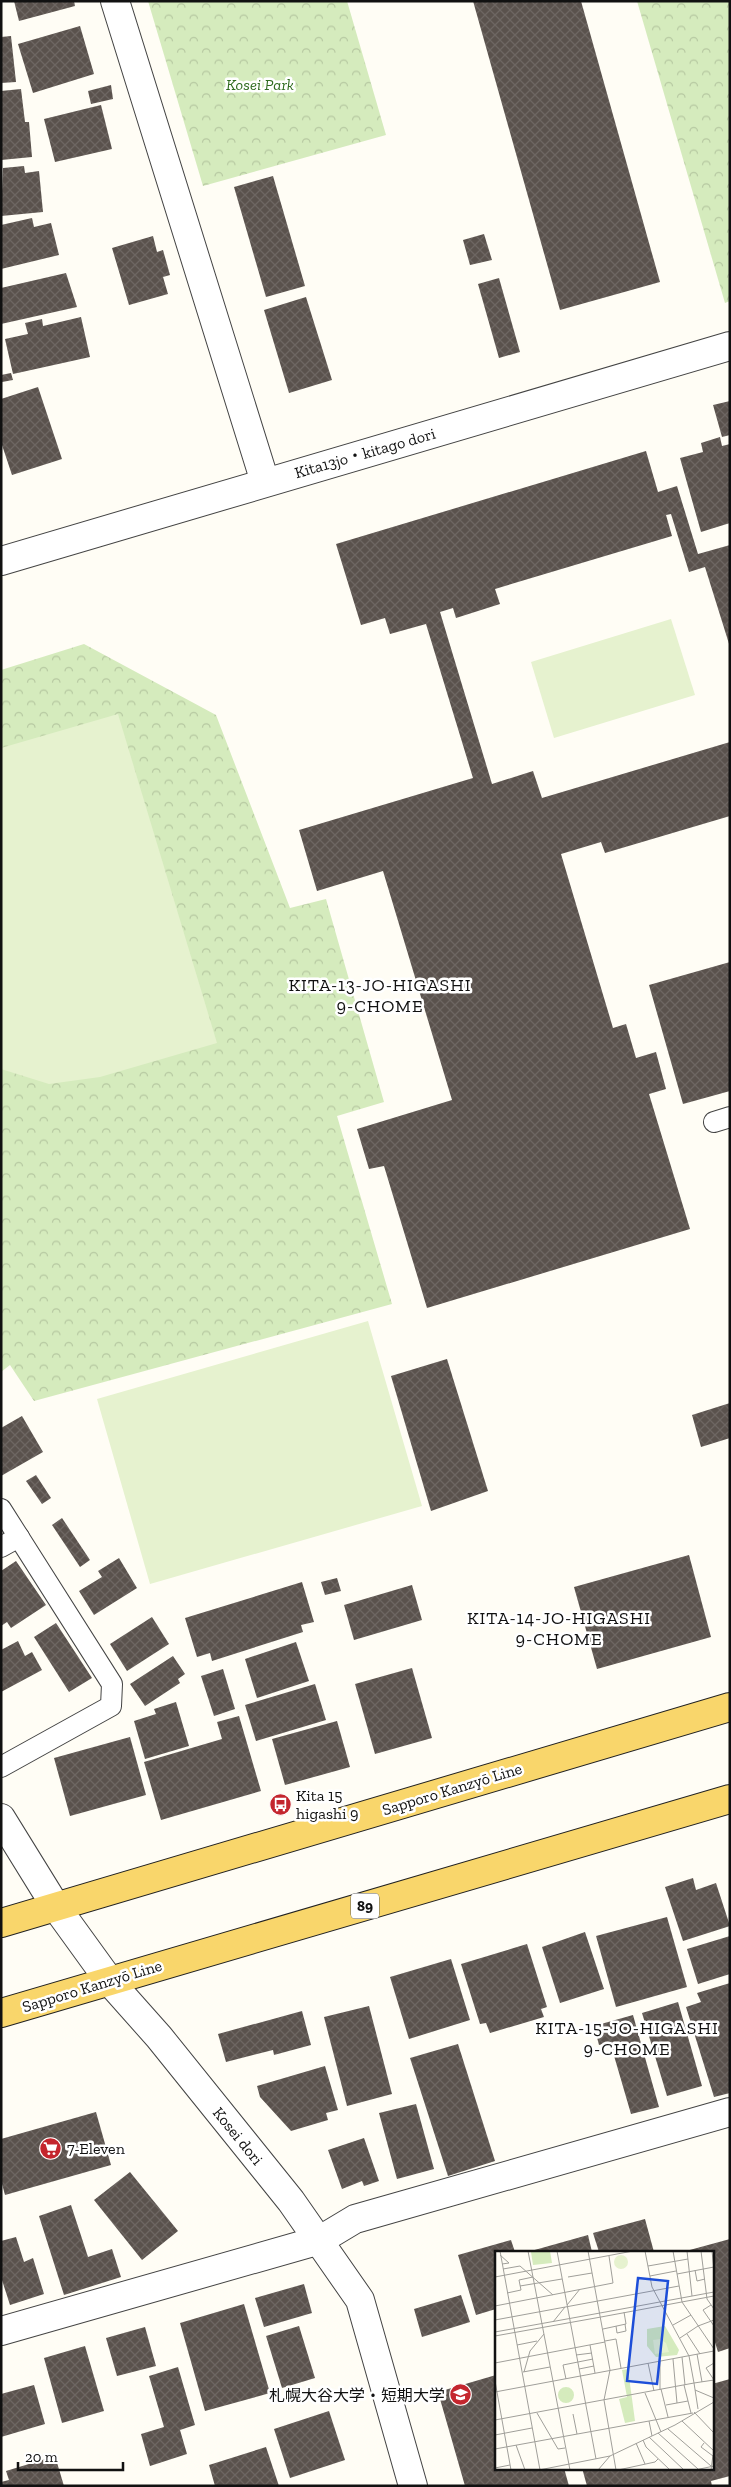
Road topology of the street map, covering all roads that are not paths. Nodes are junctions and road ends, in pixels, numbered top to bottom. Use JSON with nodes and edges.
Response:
{"nodes":[{"id":1,"x":115,"y":1,"type":"edge"},
{"id":2,"x":730,"y":346,"type":"edge"},
{"id":3,"x":265,"y":482,"type":"junction"},
{"id":4,"x":1,"y":561,"type":"edge"},
{"id":5,"x":1,"y":1509,"type":"edge"},
{"id":6,"x":19,"y":1537,"type":"junction"},
{"id":7,"x":1,"y":1546,"type":"edge"},
{"id":8,"x":730,"y":1707,"type":"edge"},
{"id":9,"x":1,"y":1767,"type":"edge"},
{"id":10,"x":730,"y":1799,"type":"edge"},
{"id":11,"x":1,"y":1818,"type":"edge"},
{"id":12,"x":56,"y":1906,"type":"junction"},
{"id":13,"x":1,"y":1923,"type":"edge"},
{"id":14,"x":111,"y":1982,"type":"junction"},
{"id":15,"x":1,"y":2013,"type":"edge"},
{"id":16,"x":730,"y":2112,"type":"edge"},
{"id":17,"x":320,"y":2240,"type":"junction"},
{"id":18,"x":1,"y":2330,"type":"edge"},
{"id":19,"x":413,"y":2486,"type":"edge"}],
"edges":[{"from":1,"to":3,"type":"street"},
{"from":2,"to":3,"type":"street","name":"Kita13jo・kitago dori"},
{"from":3,"to":4,"type":"street","name":"Kita13jo・kitago dori"},
{"from":5,"to":6,"type":"lane"},
{"from":6,"to":7,"type":"lane"},
{"from":6,"to":9,"type":"lane"},
{"from":8,"to":12,"type":"main road","name":"Sapporo Kanzyō Line"},
{"from":10,"to":14,"type":"main road","name":"Sapporo Kanzyō Line","number":"89"},
{"from":11,"to":12,"type":"street","name":"Kosei dori"},
{"from":12,"to":13,"type":"main road","name":"Sapporo Kanzyō Line"},
{"from":12,"to":14,"type":"street","name":"Kosei dori"},
{"from":14,"to":15,"type":"main road","name":"Sapporo Kanzyō Line","number":"89"},
{"from":14,"to":17,"type":"street","name":"Kosei dori"},
{"from":16,"to":17,"type":"street"},
{"from":17,"to":18,"type":"street"},
{"from":17,"to":19,"type":"street","name":"Kosei dori"}]}
